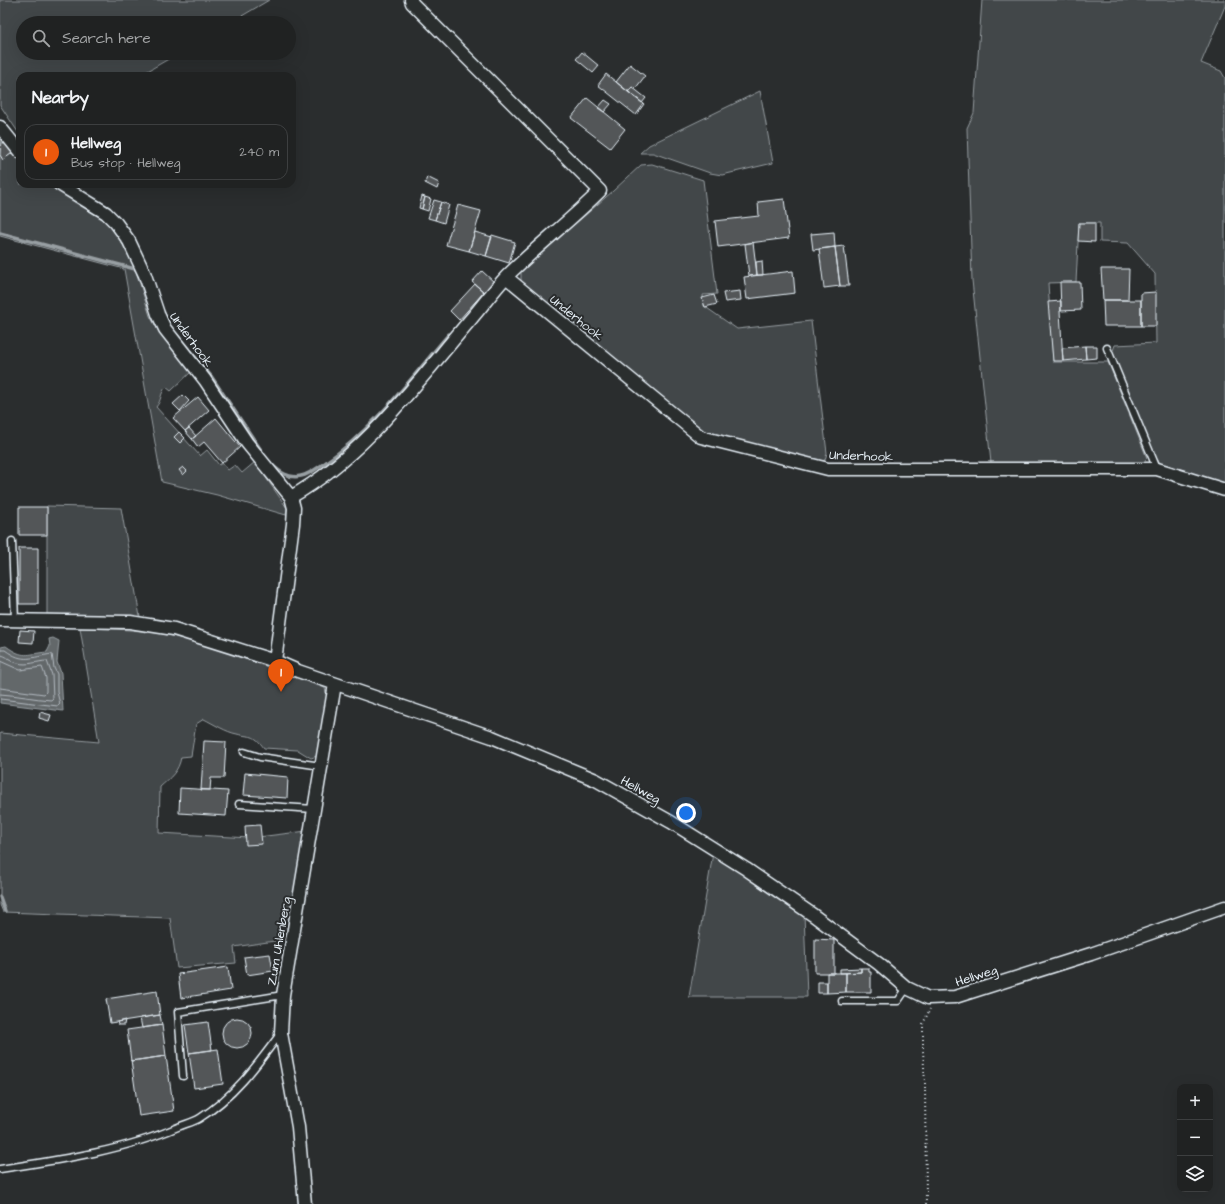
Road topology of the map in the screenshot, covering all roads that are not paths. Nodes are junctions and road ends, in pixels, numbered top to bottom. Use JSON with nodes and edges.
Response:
{"nodes":[{"id":1,"x":411,"y":0,"type":"edge"},
{"id":2,"x":0,"y":127,"type":"edge"},
{"id":3,"x":16,"y":147,"type":"edge"},
{"id":4,"x":66,"y":188,"type":"edge"},
{"id":5,"x":506,"y":277,"type":"junction"},
{"id":6,"x":1107,"y":348,"type":"dead end"},
{"id":7,"x":1157,"y":469,"type":"junction"},
{"id":8,"x":1225,"y":490,"type":"edge"},
{"id":9,"x":291,"y":497,"type":"junction"},
{"id":10,"x":12,"y":541,"type":"dead end"},
{"id":11,"x":0,"y":620,"type":"edge"},
{"id":12,"x":15,"y":620,"type":"junction"},
{"id":13,"x":275,"y":661,"type":"junction"},
{"id":14,"x":335,"y":684,"type":"junction"},
{"id":15,"x":244,"y":752,"type":"dead end"},
{"id":16,"x":321,"y":766,"type":"junction"},
{"id":17,"x":240,"y":804,"type":"dead end"},
{"id":18,"x":314,"y":809,"type":"junction"},
{"id":19,"x":1225,"y":907,"type":"edge"},
{"id":20,"x":907,"y":988,"type":"junction"},
{"id":21,"x":283,"y":995,"type":"junction"},
{"id":22,"x":842,"y":1001,"type":"dead end"},
{"id":23,"x":281,"y":1033,"type":"junction"},
{"id":24,"x":183,"y":1076,"type":"dead end"},
{"id":25,"x":0,"y":1169,"type":"edge"},
{"id":26,"x":306,"y":1204,"type":"edge"}],
"edges":[{"from":1,"to":5,"type":"street"},
{"from":2,"to":3,"type":"street"},
{"from":4,"to":9,"type":"street","name":"Underhook"},
{"from":5,"to":7,"type":"street","name":"Underhook"},
{"from":5,"to":9,"type":"street"},
{"from":6,"to":7,"type":"lane"},
{"from":7,"to":8,"type":"street","name":"Underhook"},
{"from":9,"to":13,"type":"street"},
{"from":10,"to":12,"type":"lane"},
{"from":11,"to":12,"type":"street","name":"Hellweg"},
{"from":12,"to":13,"type":"street","name":"Hellweg"},
{"from":13,"to":14,"type":"street","name":"Hellweg"},
{"from":14,"to":16,"type":"street","name":"Zum Uhlenberg"},
{"from":14,"to":20,"type":"street","name":"Hellweg"},
{"from":15,"to":16,"type":"lane"},
{"from":16,"to":18,"type":"street","name":"Zum Uhlenberg"},
{"from":17,"to":18,"type":"lane"},
{"from":18,"to":21,"type":"street","name":"Zum Uhlenberg"},
{"from":19,"to":20,"type":"street","name":"Hellweg"},
{"from":20,"to":22,"type":"lane"},
{"from":21,"to":23,"type":"street","name":"Zum Uhlenberg"},
{"from":21,"to":24,"type":"lane"},
{"from":23,"to":25,"type":"lane"},
{"from":23,"to":26,"type":"street","name":"Zum Uhlenberg"}]}
